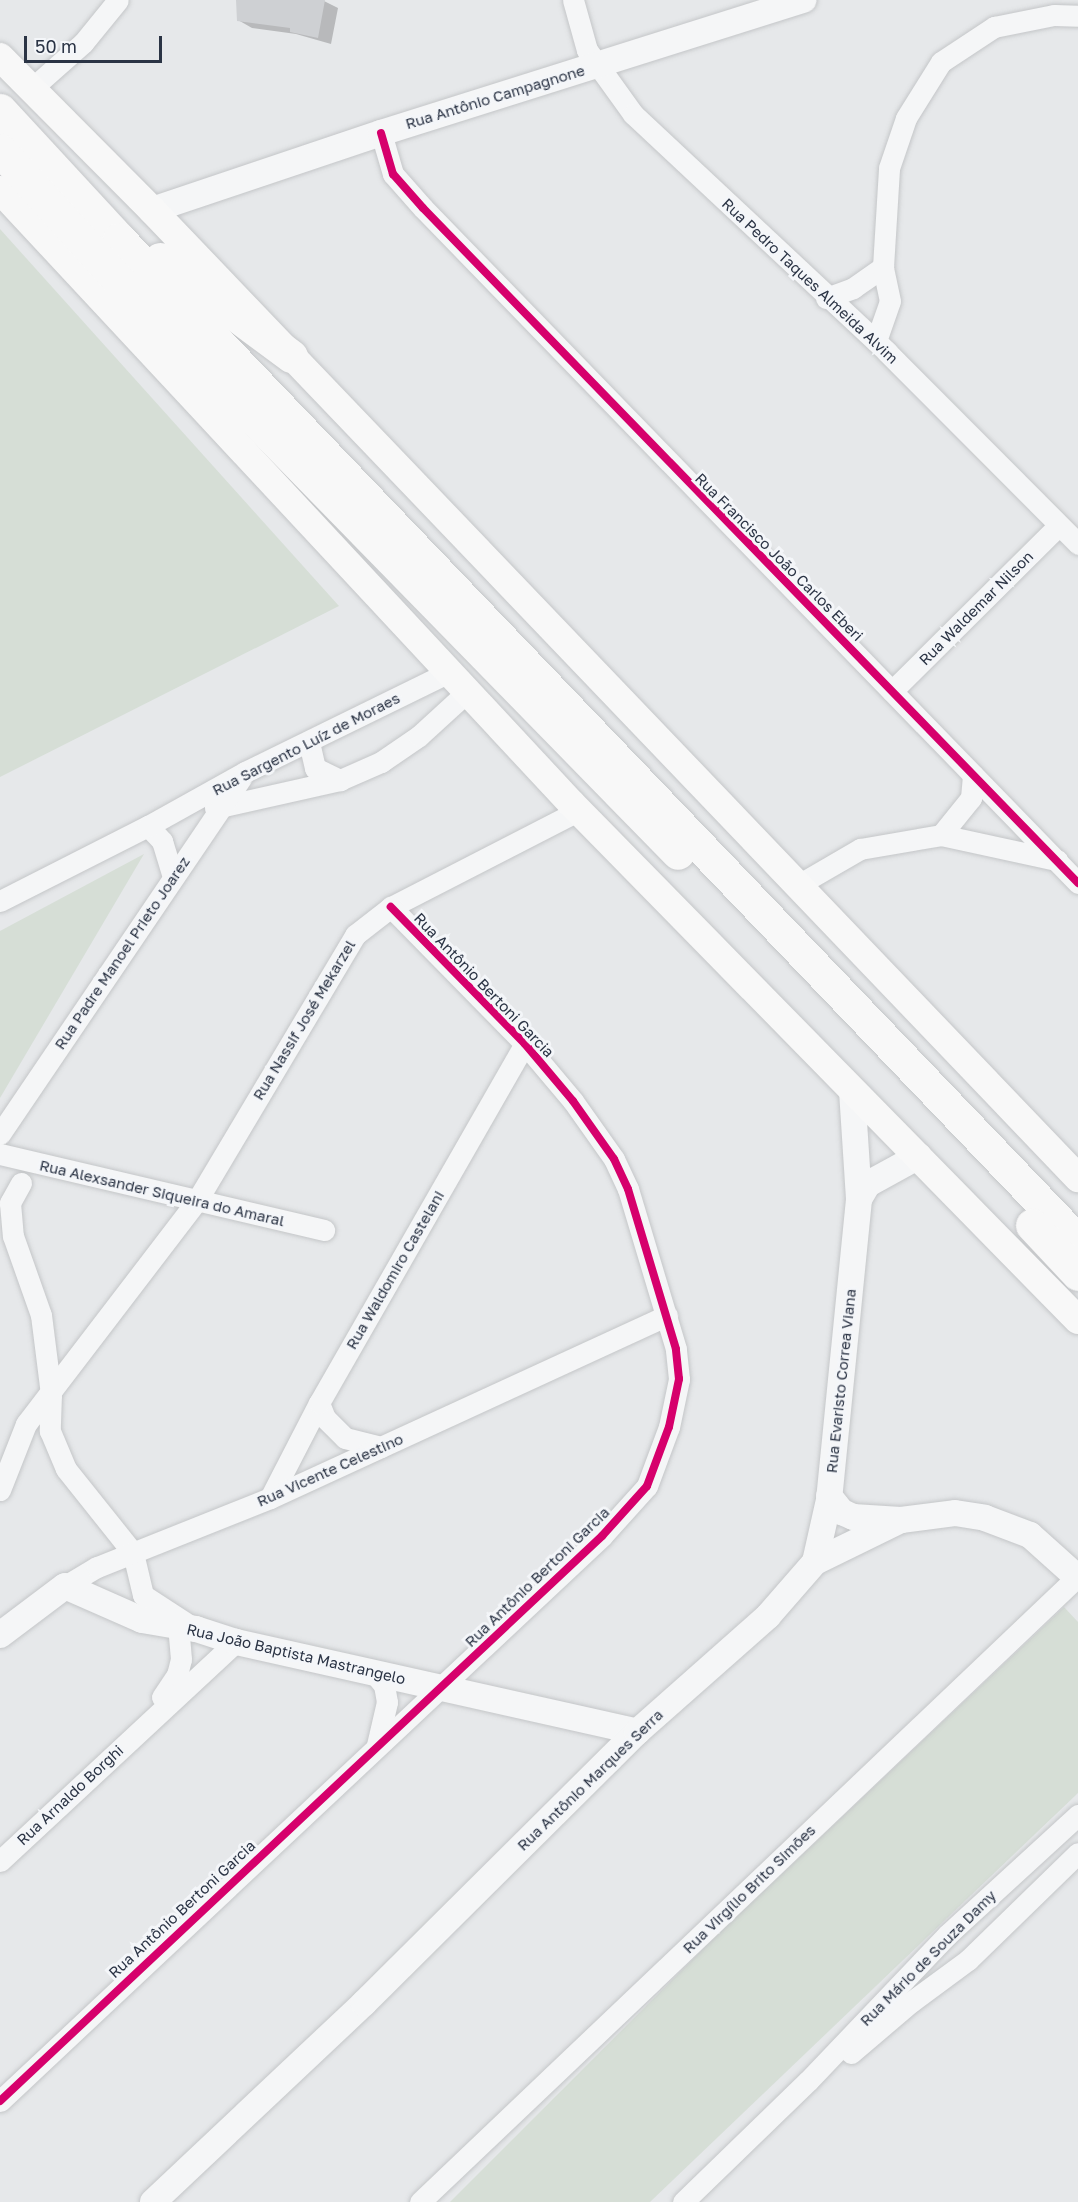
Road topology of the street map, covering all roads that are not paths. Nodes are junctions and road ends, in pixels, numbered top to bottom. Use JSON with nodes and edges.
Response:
{"nodes":[{"id":1,"x":118,"y":0,"type":"edge"},
{"id":2,"x":573,"y":0,"type":"edge"},
{"id":3,"x":804,"y":0,"type":"edge"},
{"id":4,"x":1078,"y":16,"type":"edge"},
{"id":5,"x":0,"y":57,"type":"edge"},
{"id":6,"x":596,"y":66,"type":"junction"},
{"id":7,"x":30,"y":90,"type":"junction"},
{"id":8,"x":0,"y":110,"type":"edge"},
{"id":9,"x":381,"y":133,"type":"junction"},
{"id":10,"x":0,"y":150,"type":"edge"},
{"id":11,"x":58,"y":173,"type":"junction"},
{"id":12,"x":0,"y":190,"type":"edge"},
{"id":13,"x":152,"y":210,"type":"junction"},
{"id":14,"x":883,"y":267,"type":"junction"},
{"id":15,"x":826,"y":298,"type":"junction"},
{"id":16,"x":876,"y":341,"type":"junction"},
{"id":17,"x":291,"y":356,"type":"junction"},
{"id":18,"x":1059,"y":525,"type":"junction"},
{"id":19,"x":1078,"y":544,"type":"edge"},
{"id":20,"x":458,"y":682,"type":"junction"},
{"id":21,"x":413,"y":691,"type":"junction"},
{"id":22,"x":892,"y":691,"type":"junction"},
{"id":23,"x":419,"y":736,"type":"junction"},
{"id":24,"x":309,"y":742,"type":"junction"},
{"id":25,"x":245,"y":772,"type":"junction"},
{"id":26,"x":974,"y":775,"type":"junction"},
{"id":27,"x":340,"y":780,"type":"junction"},
{"id":28,"x":220,"y":807,"type":"junction"},
{"id":29,"x":578,"y":811,"type":"junction"},
{"id":30,"x":156,"y":822,"type":"junction"},
{"id":31,"x":941,"y":835,"type":"junction"},
{"id":32,"x":1055,"y":860,"type":"junction"},
{"id":33,"x":1078,"y":864,"type":"edge"},
{"id":34,"x":172,"y":877,"type":"junction"},
{"id":35,"x":1078,"y":883,"type":"edge"},
{"id":36,"x":798,"y":885,"type":"junction"},
{"id":37,"x":0,"y":901,"type":"edge"},
{"id":38,"x":391,"y":907,"type":"junction"},
{"id":39,"x":525,"y":1044,"type":"junction"},
{"id":40,"x":852,"y":1091,"type":"junction"},
{"id":41,"x":0,"y":1134,"type":"edge"},
{"id":42,"x":0,"y":1154,"type":"edge"},
{"id":43,"x":919,"y":1156,"type":"junction"},
{"id":44,"x":1078,"y":1178,"type":"edge"},
{"id":45,"x":21,"y":1183,"type":"dead end"},
{"id":46,"x":859,"y":1199,"type":"junction"},
{"id":47,"x":196,"y":1202,"type":"junction"},
{"id":48,"x":324,"y":1230,"type":"dead end"},
{"id":49,"x":1078,"y":1241,"type":"edge"},
{"id":50,"x":1078,"y":1274,"type":"edge"},
{"id":51,"x":667,"y":1316,"type":"junction"},
{"id":52,"x":1078,"y":1320,"type":"edge"},
{"id":53,"x":51,"y":1394,"type":"junction"},
{"id":54,"x":319,"y":1403,"type":"junction"},
{"id":55,"x":381,"y":1447,"type":"junction"},
{"id":56,"x":0,"y":1490,"type":"edge"},
{"id":57,"x":829,"y":1496,"type":"junction"},
{"id":58,"x":270,"y":1498,"type":"junction"},
{"id":59,"x":901,"y":1520,"type":"junction"},
{"id":60,"x":132,"y":1553,"type":"junction"},
{"id":61,"x":815,"y":1562,"type":"junction"},
{"id":62,"x":1078,"y":1577,"type":"edge"},
{"id":63,"x":65,"y":1586,"type":"junction"},
{"id":64,"x":187,"y":1628,"type":"junction"},
{"id":65,"x":0,"y":1635,"type":"edge"},
{"id":66,"x":236,"y":1642,"type":"junction"},
{"id":67,"x":373,"y":1672,"type":"junction"},
{"id":68,"x":440,"y":1687,"type":"junction"},
{"id":69,"x":139,"y":1729,"type":"junction"},
{"id":70,"x":637,"y":1732,"type":"junction"},
{"id":71,"x":377,"y":1745,"type":"junction"},
{"id":72,"x":1078,"y":1815,"type":"edge"},
{"id":73,"x":1078,"y":1853,"type":"edge"},
{"id":74,"x":0,"y":1861,"type":"edge"},
{"id":75,"x":808,"y":2081,"type":"junction"},
{"id":76,"x":0,"y":2101,"type":"edge"},
{"id":77,"x":153,"y":2202,"type":"edge"},
{"id":78,"x":420,"y":2202,"type":"edge"},
{"id":79,"x":683,"y":2202,"type":"edge"}],
"edges":[{"from":1,"to":7,"type":"street"},
{"from":2,"to":6,"type":"street","name":"Rua Pedro Taques Almeida Alvim"},
{"from":3,"to":6,"type":"street","name":"Rua Antônio Campagnone"},
{"from":4,"to":14,"type":"street"},
{"from":5,"to":7,"type":"main road"},
{"from":6,"to":9,"type":"street","name":"Rua Antônio Campagnone"},
{"from":6,"to":15,"type":"street","name":"Rua Pedro Taques Almeida Alvim"},
{"from":7,"to":13,"type":"main road"},
{"from":8,"to":11,"type":"main road"},
{"from":9,"to":13,"type":"street","name":"Rua Antônio Campagnone"},
{"from":9,"to":22,"type":"street","name":"Rua Francisco João Carlos Eberi"},
{"from":10,"to":50,"type":"main road"},
{"from":11,"to":17,"type":"main road"},
{"from":11,"to":49,"type":"main road"},
{"from":12,"to":20,"type":"main road"},
{"from":13,"to":17,"type":"main road"},
{"from":14,"to":15,"type":"street"},
{"from":14,"to":16,"type":"street"},
{"from":15,"to":16,"type":"street","name":"Rua Pedro Taques Almeida Alvim"},
{"from":16,"to":18,"type":"street","name":"Rua Pedro Taques Almeida Alvim"},
{"from":17,"to":36,"type":"main road"},
{"from":18,"to":19,"type":"street","name":"Rua Pedro Taques Almeida Alvim"},
{"from":18,"to":22,"type":"street","name":"Rua Waldemar Nilson"},
{"from":20,"to":21,"type":"street","name":"Rua Sargento Luíz de Moraes"},
{"from":20,"to":23,"type":"street","name":"Rua Sargento Luíz de Moraes"},
{"from":20,"to":29,"type":"main road"},
{"from":21,"to":23,"type":"street"},
{"from":21,"to":24,"type":"street","name":"Rua Sargento Luíz de Moraes"},
{"from":22,"to":26,"type":"street","name":"Rua Francisco João Carlos Eberi"},
{"from":23,"to":27,"type":"street","name":"Rua Sargento Luíz de Moraes"},
{"from":24,"to":25,"type":"street","name":"Rua Sargento Luíz de Moraes"},
{"from":24,"to":27,"type":"street"},
{"from":25,"to":28,"type":"street","name":"Rua Padre Manoel Prieto Joarez"},
{"from":25,"to":30,"type":"street","name":"Rua Sargento Luíz de Moraes"},
{"from":26,"to":31,"type":"street"},
{"from":26,"to":32,"type":"street","name":"Rua Francisco João Carlos Eberi"},
{"from":27,"to":28,"type":"street","name":"Rua Sargento Luíz de Moraes"},
{"from":28,"to":30,"type":"street","name":"Rua Sargento Luíz de Moraes"},
{"from":28,"to":34,"type":"street","name":"Rua Padre Manoel Prieto Joarez"},
{"from":29,"to":38,"type":"street","name":"Rua Nassif José Mekarzel"},
{"from":29,"to":40,"type":"main road"},
{"from":30,"to":34,"type":"street"},
{"from":30,"to":37,"type":"street","name":"Rua Sargento Luíz de Moraes"},
{"from":31,"to":32,"type":"street"},
{"from":31,"to":36,"type":"street"},
{"from":32,"to":33,"type":"street"},
{"from":32,"to":35,"type":"street","name":"Rua Francisco João Carlos Eberi"},
{"from":34,"to":41,"type":"street","name":"Rua Padre Manoel Prieto Joarez"},
{"from":36,"to":44,"type":"main road"},
{"from":38,"to":39,"type":"street","name":"Rua Antônio Bertoni Garcia"},
{"from":38,"to":47,"type":"street","name":"Rua Nassif José Mekarzel"},
{"from":39,"to":51,"type":"street","name":"Rua Antônio Bertoni Garcia"},
{"from":39,"to":54,"type":"street","name":"Rua Waldomiro Castelani"},
{"from":40,"to":43,"type":"main road"},
{"from":40,"to":46,"type":"street","name":"Rua Evaristo Correa Viana"},
{"from":42,"to":47,"type":"street","name":"Rua Alexsander Siqueira do Amaral"},
{"from":43,"to":46,"type":"street"},
{"from":43,"to":52,"type":"main road"},
{"from":45,"to":53,"type":"street"},
{"from":46,"to":57,"type":"street","name":"Rua Evaristo Correa Viana"},
{"from":47,"to":48,"type":"street","name":"Rua Alexsander Siqueira do Amaral"},
{"from":47,"to":53,"type":"street","name":"Rua Nassif José Mekarzel"},
{"from":51,"to":55,"type":"street","name":"Rua Vicente Celestino"},
{"from":51,"to":68,"type":"street","name":"Rua Antônio Bertoni Garcia"},
{"from":53,"to":56,"type":"street","name":"Rua Nassif José Mekarzel"},
{"from":53,"to":60,"type":"street"},
{"from":54,"to":55,"type":"street"},
{"from":54,"to":58,"type":"street","name":"Rua Waldomiro Castelani"},
{"from":55,"to":58,"type":"street","name":"Rua Vicente Celestino"},
{"from":57,"to":59,"type":"street"},
{"from":57,"to":61,"type":"street","name":"Rua Evaristo Correa Viana"},
{"from":58,"to":60,"type":"street","name":"Rua Vicente Celestino"},
{"from":59,"to":61,"type":"street","name":"Rua Antônio Marques Serra"},
{"from":59,"to":62,"type":"street","name":"Rua Antônio Marques Serra"},
{"from":60,"to":63,"type":"street","name":"Rua Vicente Celestino"},
{"from":60,"to":64,"type":"street"},
{"from":61,"to":70,"type":"street","name":"Rua Antônio Marques Serra"},
{"from":62,"to":78,"type":"street","name":"Rua Virgílio Brito Simões"},
{"from":63,"to":64,"type":"street","name":"Rua João Baptista Mastrangelo"},
{"from":63,"to":65,"type":"street","name":"Rua Vicente Celestino"},
{"from":64,"to":66,"type":"street","name":"Rua João Baptista Mastrangelo"},
{"from":64,"to":69,"type":"street","name":"Rua Arnaldo Borghi"},
{"from":66,"to":67,"type":"street","name":"Rua João Baptista Mastrangelo"},
{"from":66,"to":69,"type":"street","name":"Rua Arnaldo Borghi"},
{"from":67,"to":68,"type":"street","name":"Rua João Baptista Mastrangelo"},
{"from":67,"to":71,"type":"street"},
{"from":68,"to":70,"type":"street","name":"Rua João Baptista Mastrangelo"},
{"from":68,"to":71,"type":"street","name":"Rua Antônio Bertoni Garcia"},
{"from":69,"to":74,"type":"street","name":"Rua Arnaldo Borghi"},
{"from":70,"to":77,"type":"street","name":"Rua Antônio Marques Serra"},
{"from":71,"to":76,"type":"street","name":"Rua Antônio Bertoni Garcia"},
{"from":72,"to":75,"type":"street","name":"Rua Mário de Souza Damy"},
{"from":73,"to":75,"type":"street","name":"Rua Mário de Souza Damy"},
{"from":75,"to":79,"type":"street","name":"Rua Mário de Souza Damy"}]}
